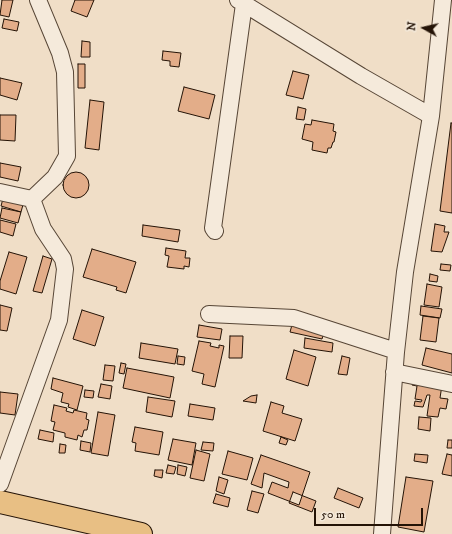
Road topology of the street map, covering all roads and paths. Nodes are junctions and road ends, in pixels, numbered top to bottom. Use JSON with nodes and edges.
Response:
{"nodes":[{"id":1,"x":38,"y":0,"type":"edge"},
{"id":2,"x":443,"y":0,"type":"edge"},
{"id":3,"x":241,"y":2,"type":"edge"},
{"id":4,"x":431,"y":116,"type":"junction"},
{"id":5,"x":0,"y":192,"type":"edge"},
{"id":6,"x":32,"y":199,"type":"junction"},
{"id":7,"x":215,"y":231,"type":"dead end"},
{"id":8,"x":209,"y":314,"type":"dead end"},
{"id":9,"x":396,"y":352,"type":"junction"},
{"id":10,"x":394,"y":372,"type":"junction"},
{"id":11,"x":452,"y":384,"type":"edge"},
{"id":12,"x":0,"y":484,"type":"edge"},
{"id":13,"x":0,"y":502,"type":"edge"},
{"id":14,"x":141,"y":534,"type":"edge"},
{"id":15,"x":382,"y":534,"type":"edge"}],
"edges":[{"from":1,"to":6,"type":"street"},
{"from":2,"to":4,"type":"street"},
{"from":3,"to":4,"type":"street"},
{"from":3,"to":7,"type":"street"},
{"from":4,"to":9,"type":"street"},
{"from":5,"to":6,"type":"street"},
{"from":6,"to":12,"type":"street"},
{"from":8,"to":9,"type":"street"},
{"from":9,"to":10,"type":"street"},
{"from":10,"to":11,"type":"street"},
{"from":10,"to":15,"type":"street"},
{"from":13,"to":14,"type":"highway"}]}
